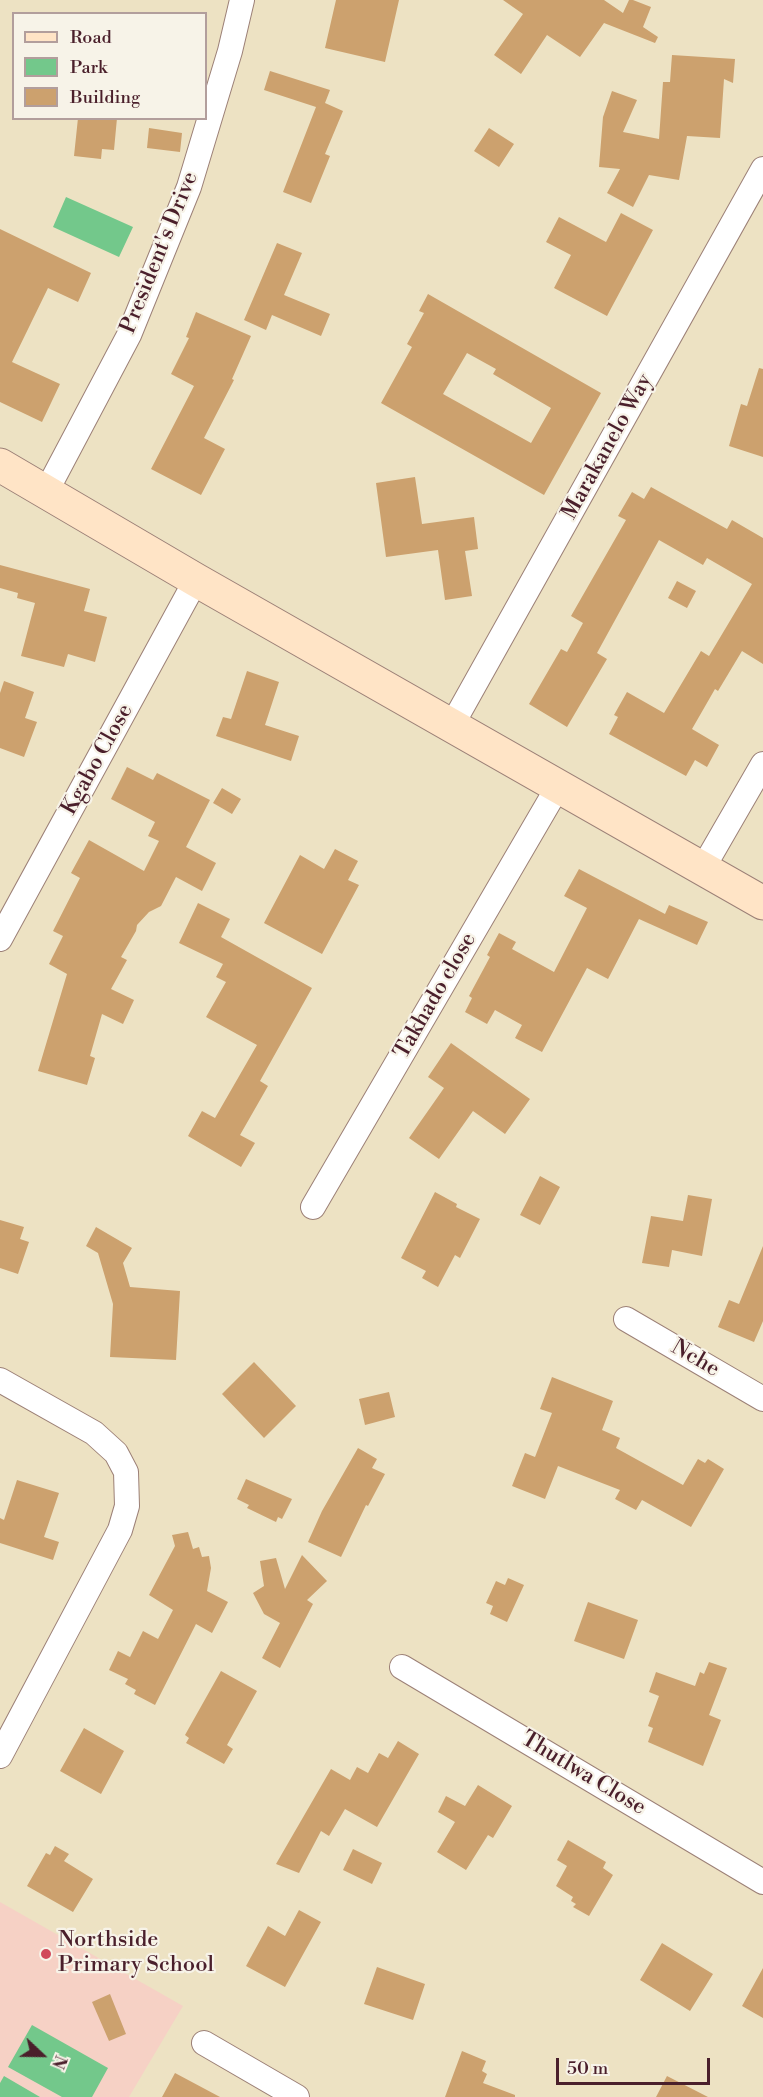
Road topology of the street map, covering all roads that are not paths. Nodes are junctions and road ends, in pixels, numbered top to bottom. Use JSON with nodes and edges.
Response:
{"nodes":[{"id":1,"x":242,"y":0,"type":"edge"},
{"id":2,"x":763,"y":169,"type":"edge"},
{"id":3,"x":0,"y":465,"type":"edge"},
{"id":4,"x":46,"y":492,"type":"junction"},
{"id":5,"x":196,"y":580,"type":"junction"},
{"id":6,"x":452,"y":725,"type":"junction"},
{"id":7,"x":763,"y":764,"type":"edge"},
{"id":8,"x":559,"y":785,"type":"junction"},
{"id":9,"x":703,"y":868,"type":"junction"},
{"id":10,"x":763,"y":903,"type":"edge"},
{"id":11,"x":0,"y":939,"type":"edge"},
{"id":12,"x":313,"y":1207,"type":"dead end"},
{"id":13,"x":626,"y":1319,"type":"dead end"},
{"id":14,"x":0,"y":1380,"type":"edge"},
{"id":15,"x":763,"y":1399,"type":"edge"},
{"id":16,"x":402,"y":1667,"type":"dead end"},
{"id":17,"x":0,"y":1756,"type":"edge"},
{"id":18,"x":763,"y":1882,"type":"edge"},
{"id":19,"x":204,"y":2043,"type":"dead end"},
{"id":20,"x":297,"y":2097,"type":"edge"}],
"edges":[{"from":1,"to":4,"type":"street","name":"President's Drive"},
{"from":2,"to":6,"type":"street","name":"Marakanelo Way"},
{"from":3,"to":4,"type":"street"},
{"from":4,"to":5,"type":"street"},
{"from":5,"to":6,"type":"street"},
{"from":5,"to":11,"type":"street","name":"Kgabo Close"},
{"from":6,"to":8,"type":"street"},
{"from":7,"to":9,"type":"street"},
{"from":8,"to":9,"type":"street"},
{"from":8,"to":12,"type":"street","name":"Takhado close"},
{"from":9,"to":10,"type":"street"},
{"from":13,"to":15,"type":"street","name":"Nche"},
{"from":14,"to":17,"type":"street"},
{"from":16,"to":18,"type":"street","name":"Thutlwa Close"},
{"from":19,"to":20,"type":"street"}]}
